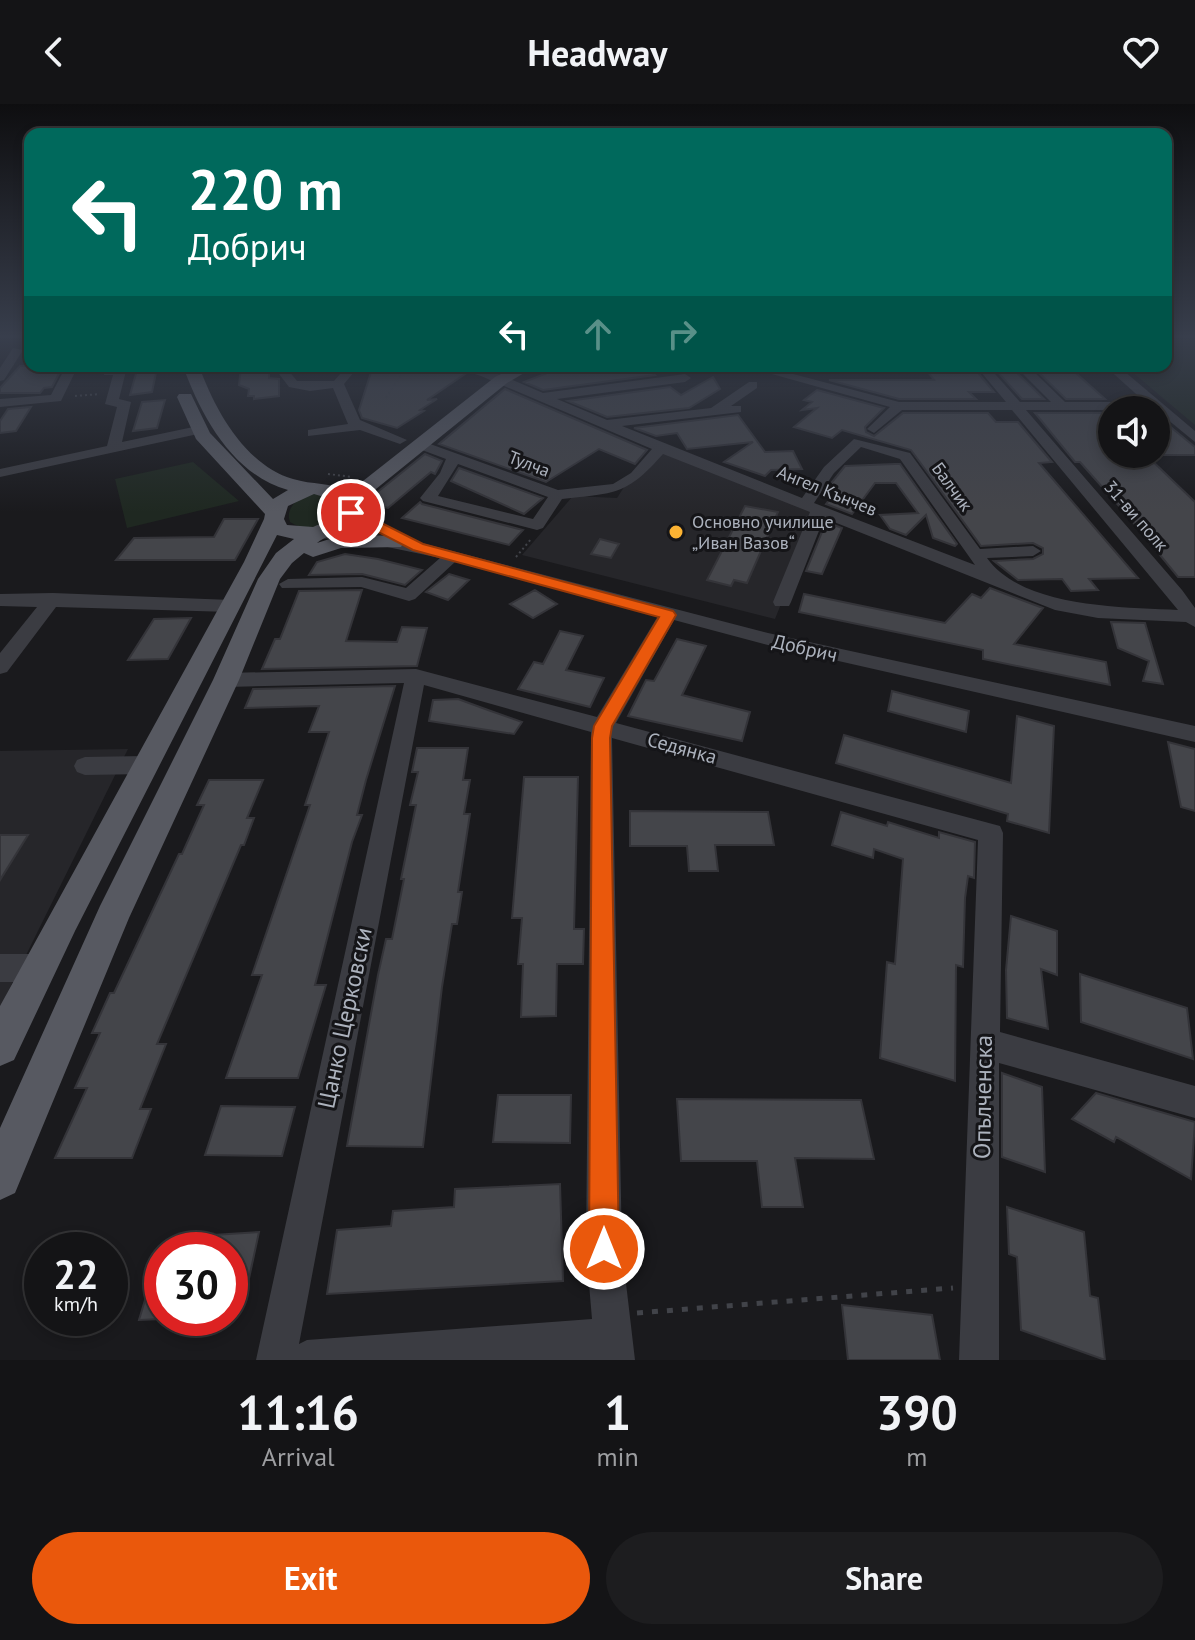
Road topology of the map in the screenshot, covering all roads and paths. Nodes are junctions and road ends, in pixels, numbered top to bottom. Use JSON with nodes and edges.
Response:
{"nodes":[{"id":1,"x":58,"y":395,"type":"edge"},
{"id":2,"x":95,"y":395,"type":"edge"},
{"id":3,"x":114,"y":395,"type":"edge"},
{"id":4,"x":184,"y":395,"type":"edge"},
{"id":5,"x":198,"y":395,"type":"edge"},
{"id":6,"x":342,"y":395,"type":"edge"},
{"id":7,"x":388,"y":395,"type":"edge"},
{"id":8,"x":465,"y":395,"type":"edge"},
{"id":9,"x":473,"y":395,"type":"edge"},
{"id":10,"x":537,"y":395,"type":"edge"},
{"id":11,"x":559,"y":395,"type":"edge"},
{"id":12,"x":739,"y":395,"type":"edge"},
{"id":13,"x":856,"y":395,"type":"edge"},
{"id":14,"x":1006,"y":395,"type":"edge"},
{"id":15,"x":1050,"y":395,"type":"edge"},
{"id":16,"x":541,"y":397,"type":"junction"},
{"id":17,"x":56,"y":398,"type":"junction"},
{"id":18,"x":386,"y":398,"type":"dead end"},
{"id":19,"x":0,"y":403,"type":"edge"},
{"id":20,"x":899,"y":406,"type":"junction"},
{"id":21,"x":1015,"y":406,"type":"junction"},
{"id":22,"x":1062,"y":406,"type":"junction"},
{"id":23,"x":1098,"y":406,"type":"edge"},
{"id":24,"x":736,"y":409,"type":"dead end"},
{"id":25,"x":714,"y":411,"type":"junction"},
{"id":26,"x":1170,"y":417,"type":"edge"},
{"id":27,"x":206,"y":424,"type":"junction"},
{"id":28,"x":605,"y":424,"type":"junction"},
{"id":29,"x":360,"y":426,"type":"junction"},
{"id":30,"x":874,"y":429,"type":"dead end"},
{"id":31,"x":313,"y":433,"type":"dead end"},
{"id":32,"x":1195,"y":438,"type":"edge"},
{"id":33,"x":400,"y":440,"type":"junction"},
{"id":34,"x":419,"y":444,"type":"junction"},
{"id":35,"x":661,"y":448,"type":"junction"},
{"id":36,"x":113,"y":449,"type":"junction"},
{"id":37,"x":454,"y":456,"type":"junction"},
{"id":38,"x":0,"y":473,"type":"edge"},
{"id":39,"x":314,"y":489,"type":"junction"},
{"id":40,"x":557,"y":495,"type":"junction"},
{"id":41,"x":346,"y":506,"type":"junction"},
{"id":42,"x":813,"y":507,"type":"junction"},
{"id":43,"x":274,"y":516,"type":"junction"},
{"id":44,"x":537,"y":525,"type":"junction"},
{"id":45,"x":316,"y":534,"type":"junction"},
{"id":46,"x":393,"y":542,"type":"junction"},
{"id":47,"x":418,"y":547,"type":"junction"},
{"id":48,"x":1033,"y":551,"type":"dead end"},
{"id":49,"x":975,"y":554,"type":"junction"},
{"id":50,"x":452,"y":556,"type":"junction"},
{"id":51,"x":504,"y":570,"type":"junction"},
{"id":52,"x":994,"y":581,"type":"junction"},
{"id":53,"x":288,"y":584,"type":"junction"},
{"id":54,"x":53,"y":599,"type":"junction"},
{"id":55,"x":0,"y":600,"type":"edge"},
{"id":56,"x":782,"y":602,"type":"dead end"},
{"id":57,"x":231,"y":606,"type":"junction"},
{"id":58,"x":668,"y":615,"type":"junction"},
{"id":59,"x":1194,"y":618,"type":"edge"},
{"id":60,"x":0,"y":667,"type":"edge"},
{"id":61,"x":416,"y":676,"type":"junction"},
{"id":62,"x":226,"y":680,"type":"junction"},
{"id":63,"x":603,"y":726,"type":"junction"},
{"id":64,"x":1195,"y":734,"type":"edge"},
{"id":65,"x":145,"y":765,"type":"junction"},
{"id":66,"x":85,"y":766,"type":"dead end"},
{"id":67,"x":991,"y":833,"type":"joint"},
{"id":68,"x":92,"y":966,"type":"junction"},
{"id":69,"x":0,"y":968,"type":"edge"},
{"id":70,"x":40,"y":968,"type":"junction"},
{"id":71,"x":984,"y":1043,"type":"junction"},
{"id":72,"x":0,"y":1046,"type":"edge"},
{"id":73,"x":1195,"y":1102,"type":"edge"},
{"id":74,"x":0,"y":1178,"type":"edge"},
{"id":75,"x":980,"y":1286,"type":"junction"},
{"id":76,"x":612,"y":1337,"type":"edge"},
{"id":77,"x":276,"y":1360,"type":"edge"},
{"id":78,"x":307,"y":1360,"type":"edge"},
{"id":79,"x":979,"y":1360,"type":"edge"}],
"edges":[{"from":1,"to":17,"type":"street"},
{"from":2,"to":17,"type":"path"},
{"from":3,"to":36,"type":"street"},
{"from":4,"to":27,"type":"main road"},
{"from":5,"to":27,"type":"main road"},
{"from":6,"to":29,"type":"street"},
{"from":7,"to":18,"type":"path"},
{"from":8,"to":33,"type":"main road"},
{"from":9,"to":34,"type":"main road"},
{"from":10,"to":16,"type":"street","name":"Ангел Кънчев"},
{"from":11,"to":16,"type":"street"},
{"from":12,"to":25,"type":"street"},
{"from":13,"to":20,"type":"street"},
{"from":14,"to":21,"type":"street","name":"31-ви полк"},
{"from":15,"to":22,"type":"street"},
{"from":16,"to":28,"type":"street","name":"Ангел Кънчев"},
{"from":17,"to":19,"type":"street"},
{"from":20,"to":21,"type":"street"},
{"from":20,"to":30,"type":"street"},
{"from":21,"to":22,"type":"street"},
{"from":21,"to":59,"type":"street","name":"31-ви полк"},
{"from":22,"to":23,"type":"street"},
{"from":24,"to":25,"type":"street"},
{"from":25,"to":28,"type":"street"},
{"from":26,"to":32,"type":"street"},
{"from":27,"to":36,"type":"street"},
{"from":27,"to":39,"type":"main road"},
{"from":27,"to":43,"type":"main road"},
{"from":28,"to":35,"type":"street","name":"Ангел Кънчев"},
{"from":29,"to":31,"type":"street"},
{"from":29,"to":33,"type":"street"},
{"from":33,"to":39,"type":"main road"},
{"from":34,"to":37,"type":"street","name":"Тулча"},
{"from":34,"to":41,"type":"main road"},
{"from":35,"to":40,"type":"street","name":"Тулча"},
{"from":35,"to":42,"type":"street","name":"Ангел Кънчев"},
{"from":36,"to":38,"type":"street"},
{"from":37,"to":40,"type":"street","name":"Тулча"},
{"from":37,"to":44,"type":"street"},
{"from":39,"to":41,"type":"main road"},
{"from":39,"to":43,"type":"main road"},
{"from":40,"to":44,"type":"street"},
{"from":41,"to":45,"type":"main road"},
{"from":41,"to":47,"type":"street","name":"Добрич"},
{"from":42,"to":49,"type":"street","name":"Балчик"},
{"from":42,"to":52,"type":"street","name":"Ангел Кънчев"},
{"from":42,"to":56,"type":"street"},
{"from":43,"to":45,"type":"main road"},
{"from":43,"to":57,"type":"main road"},
{"from":44,"to":51,"type":"path"},
{"from":45,"to":46,"type":"street","name":"Добрич"},
{"from":45,"to":62,"type":"main road"},
{"from":46,"to":47,"type":"street","name":"Добрич"},
{"from":46,"to":53,"type":"main road"},
{"from":47,"to":50,"type":"street","name":"Добрич"},
{"from":48,"to":49,"type":"street"},
{"from":49,"to":52,"type":"street","name":"Балчик"},
{"from":50,"to":51,"type":"street","name":"Добрич"},
{"from":50,"to":53,"type":"street"},
{"from":51,"to":58,"type":"street","name":"Добрич"},
{"from":52,"to":59,"type":"street","name":"Ангел Кънчев"},
{"from":53,"to":62,"type":"main road"},
{"from":54,"to":55,"type":"street"},
{"from":54,"to":57,"type":"street"},
{"from":54,"to":60,"type":"street"},
{"from":57,"to":65,"type":"main road"},
{"from":58,"to":63,"type":"street"},
{"from":58,"to":64,"type":"street","name":"Добрич"},
{"from":61,"to":62,"type":"street","name":"Седянка"},
{"from":61,"to":63,"type":"street","name":"Седянка"},
{"from":61,"to":77,"type":"street","name":"Цанко Церковски"},
{"from":62,"to":68,"type":"main road"},
{"from":63,"to":67,"type":"street","name":"Седянка"},
{"from":63,"to":76,"type":"street"},
{"from":65,"to":66,"type":"street"},
{"from":65,"to":70,"type":"main road"},
{"from":67,"to":71,"type":"street","name":"Опълченска"},
{"from":68,"to":70,"type":"main road"},
{"from":68,"to":74,"type":"main road"},
{"from":69,"to":70,"type":"street"},
{"from":70,"to":72,"type":"main road"},
{"from":71,"to":73,"type":"street"},
{"from":71,"to":75,"type":"street","name":"Опълченска"},
{"from":75,"to":76,"type":"path"},
{"from":75,"to":79,"type":"street","name":"Опълченска"},
{"from":76,"to":78,"type":"street"}]}
